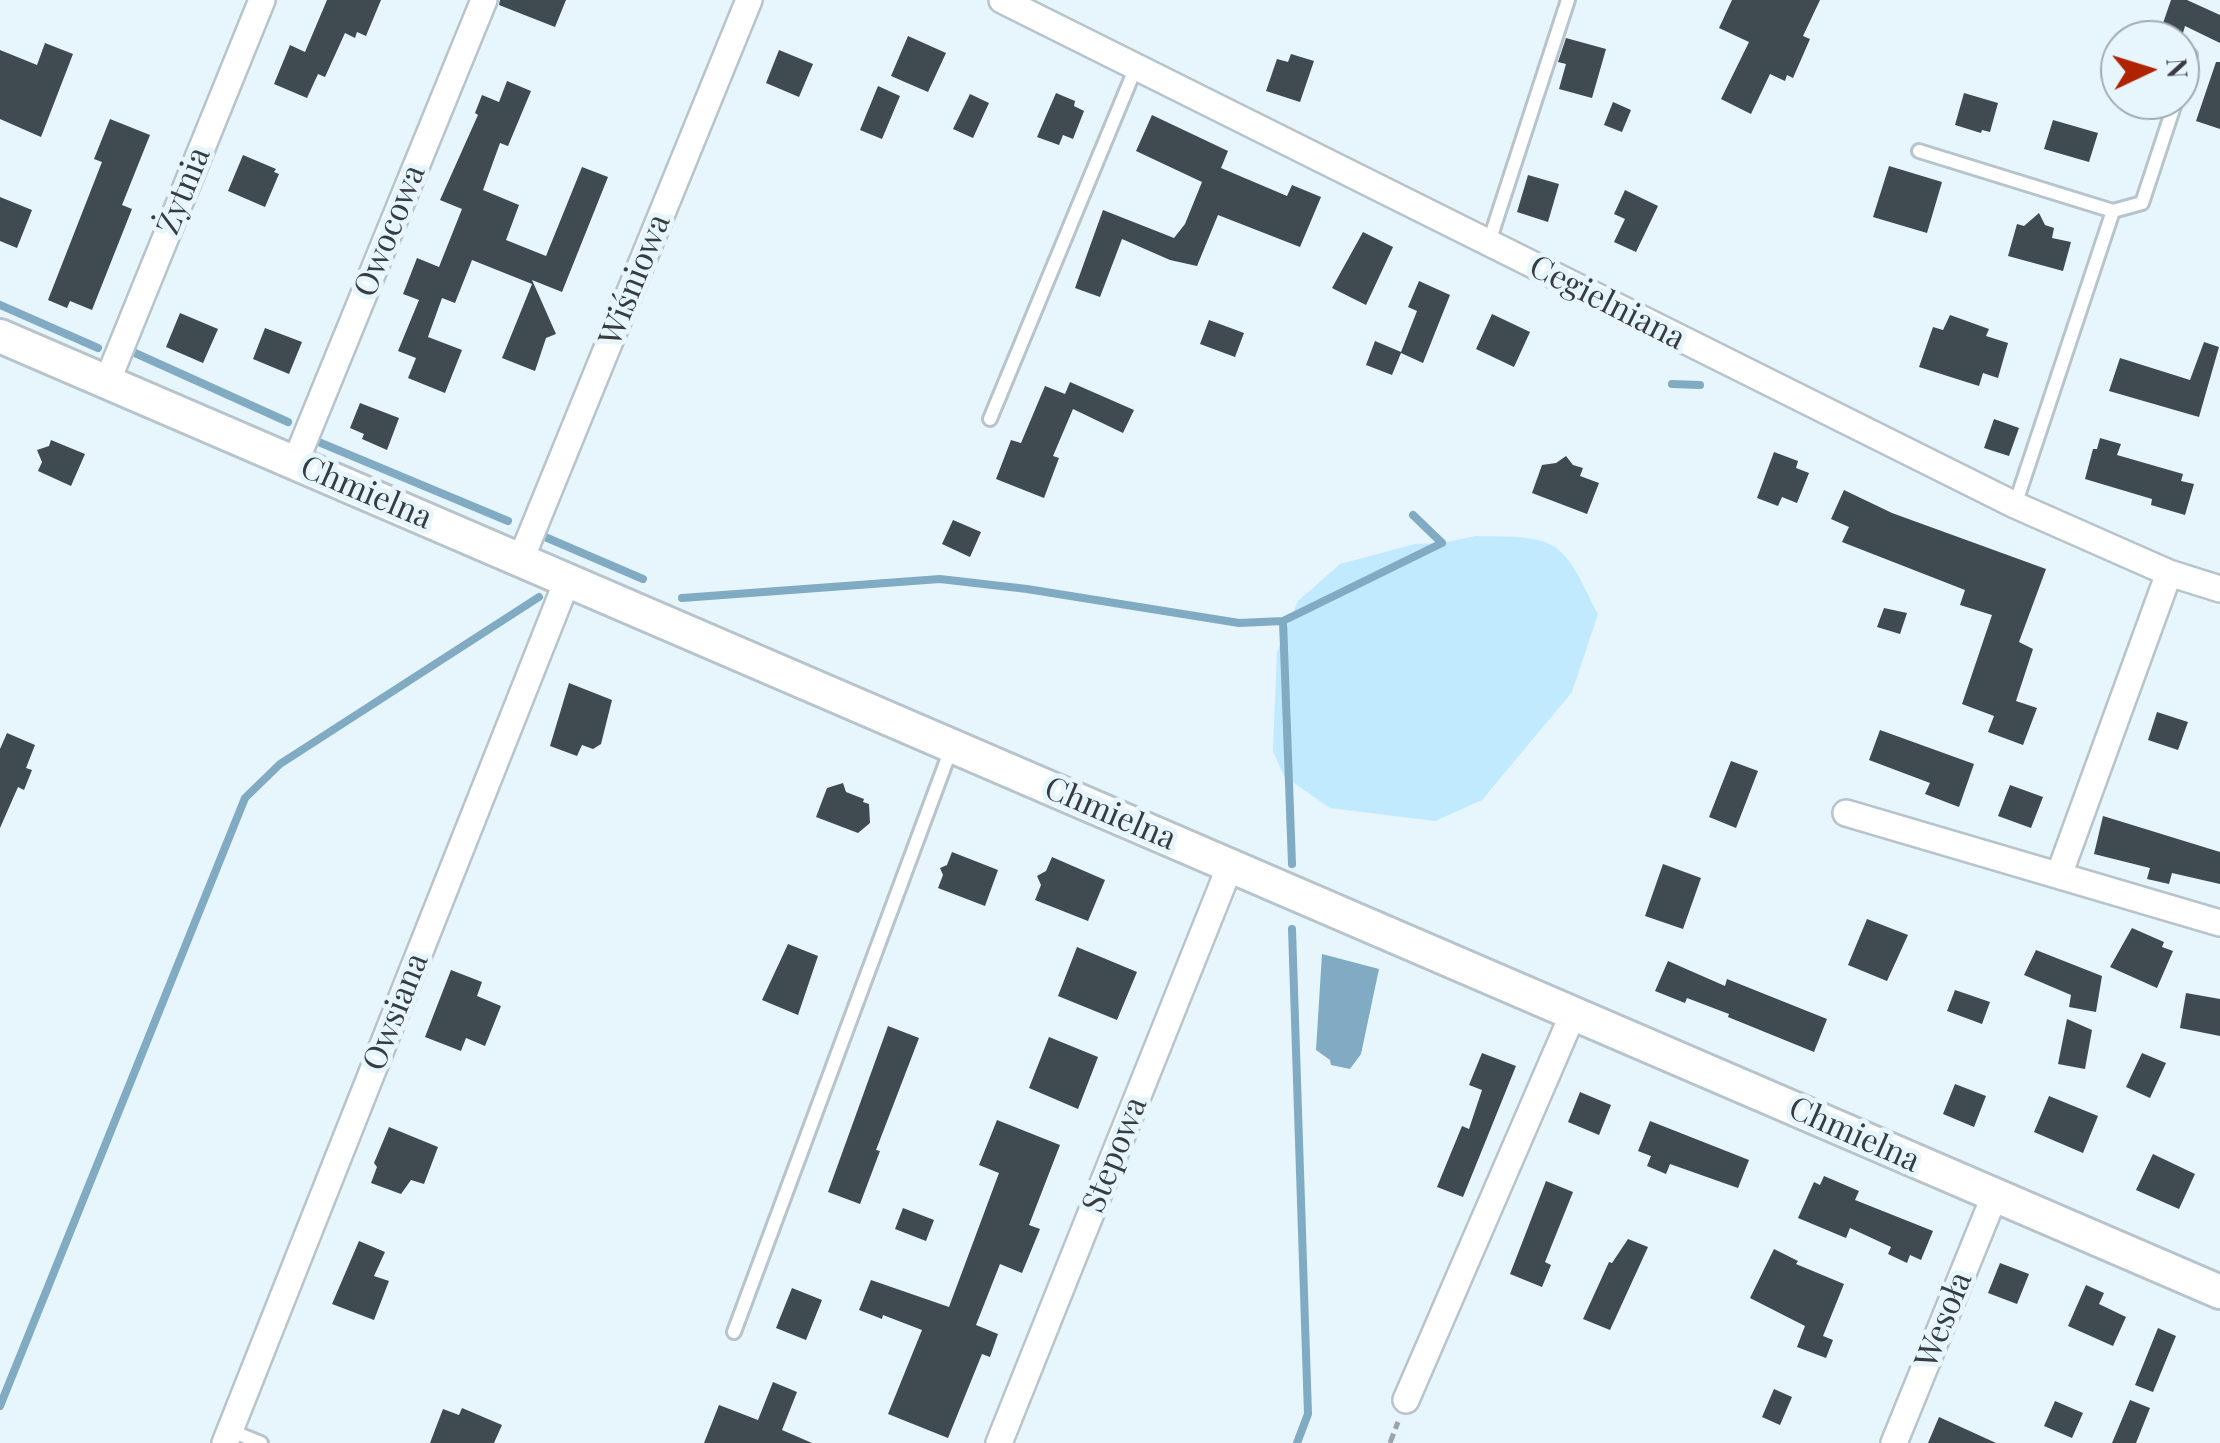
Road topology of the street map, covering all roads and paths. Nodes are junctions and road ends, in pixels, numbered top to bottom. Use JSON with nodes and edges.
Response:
{"nodes":[{"id":1,"x":262,"y":0,"type":"edge"},
{"id":2,"x":484,"y":0,"type":"edge"},
{"id":3,"x":749,"y":0,"type":"edge"},
{"id":4,"x":1002,"y":0,"type":"edge"},
{"id":5,"x":1568,"y":0,"type":"edge"},
{"id":6,"x":1136,"y":66,"type":"junction"},
{"id":7,"x":2169,"y":120,"type":"edge"},
{"id":8,"x":1919,"y":151,"type":"dead end"},
{"id":9,"x":2114,"y":211,"type":"junction"},
{"id":10,"x":1489,"y":242,"type":"junction"},
{"id":11,"x":0,"y":336,"type":"edge"},
{"id":12,"x":107,"y":382,"type":"junction"},
{"id":13,"x":990,"y":419,"type":"dead end"},
{"id":14,"x":295,"y":463,"type":"junction"},
{"id":15,"x":2014,"y":504,"type":"junction"},
{"id":16,"x":521,"y":559,"type":"junction"},
{"id":17,"x":2168,"y":573,"type":"junction"},
{"id":18,"x":567,"y":580,"type":"junction"},
{"id":19,"x":2220,"y":590,"type":"edge"},
{"id":20,"x":952,"y":746,"type":"junction"},
{"id":21,"x":1846,"y":813,"type":"dead end"},
{"id":22,"x":1230,"y":866,"type":"junction"},
{"id":23,"x":2059,"y":875,"type":"junction"},
{"id":24,"x":2220,"y":923,"type":"edge"},
{"id":25,"x":1573,"y":1014,"type":"junction"},
{"id":26,"x":1994,"y":1198,"type":"junction"},
{"id":27,"x":2220,"y":1292,"type":"edge"},
{"id":28,"x":734,"y":1332,"type":"dead end"},
{"id":29,"x":1406,"y":1400,"type":"dead end"},
{"id":30,"x":227,"y":1437,"type":"edge"},
{"id":31,"x":261,"y":1443,"type":"edge"},
{"id":32,"x":999,"y":1443,"type":"edge"},
{"id":33,"x":1894,"y":1443,"type":"edge"}],
"edges":[{"from":1,"to":12,"type":"street","name":"Żytnia"},
{"from":2,"to":14,"type":"street","name":"Owocowa"},
{"from":3,"to":16,"type":"street","name":"Wiśniowa"},
{"from":4,"to":6,"type":"street","name":"Cegielniana"},
{"from":5,"to":10,"type":"lane"},
{"from":6,"to":10,"type":"street","name":"Cegielniana"},
{"from":6,"to":13,"type":"lane"},
{"from":7,"to":9,"type":"lane"},
{"from":8,"to":9,"type":"lane"},
{"from":9,"to":15,"type":"lane"},
{"from":10,"to":15,"type":"street","name":"Cegielniana"},
{"from":11,"to":12,"type":"street","name":"Chmielna"},
{"from":12,"to":14,"type":"street","name":"Chmielna"},
{"from":14,"to":16,"type":"street","name":"Chmielna"},
{"from":15,"to":17,"type":"street","name":"Cegielniana"},
{"from":16,"to":18,"type":"street","name":"Chmielna"},
{"from":17,"to":19,"type":"street","name":"Cegielniana"},
{"from":17,"to":23,"type":"street"},
{"from":18,"to":20,"type":"street","name":"Chmielna"},
{"from":18,"to":30,"type":"street","name":"Owsiana"},
{"from":20,"to":22,"type":"street","name":"Chmielna"},
{"from":20,"to":28,"type":"lane"},
{"from":21,"to":23,"type":"street"},
{"from":22,"to":25,"type":"street","name":"Chmielna"},
{"from":22,"to":32,"type":"street","name":"Stepowa"},
{"from":23,"to":24,"type":"street"},
{"from":25,"to":26,"type":"street","name":"Chmielna"},
{"from":25,"to":29,"type":"street"},
{"from":26,"to":27,"type":"street","name":"Chmielna"},
{"from":26,"to":33,"type":"street","name":"Wesoła"},
{"from":30,"to":31,"type":"lane"}]}
